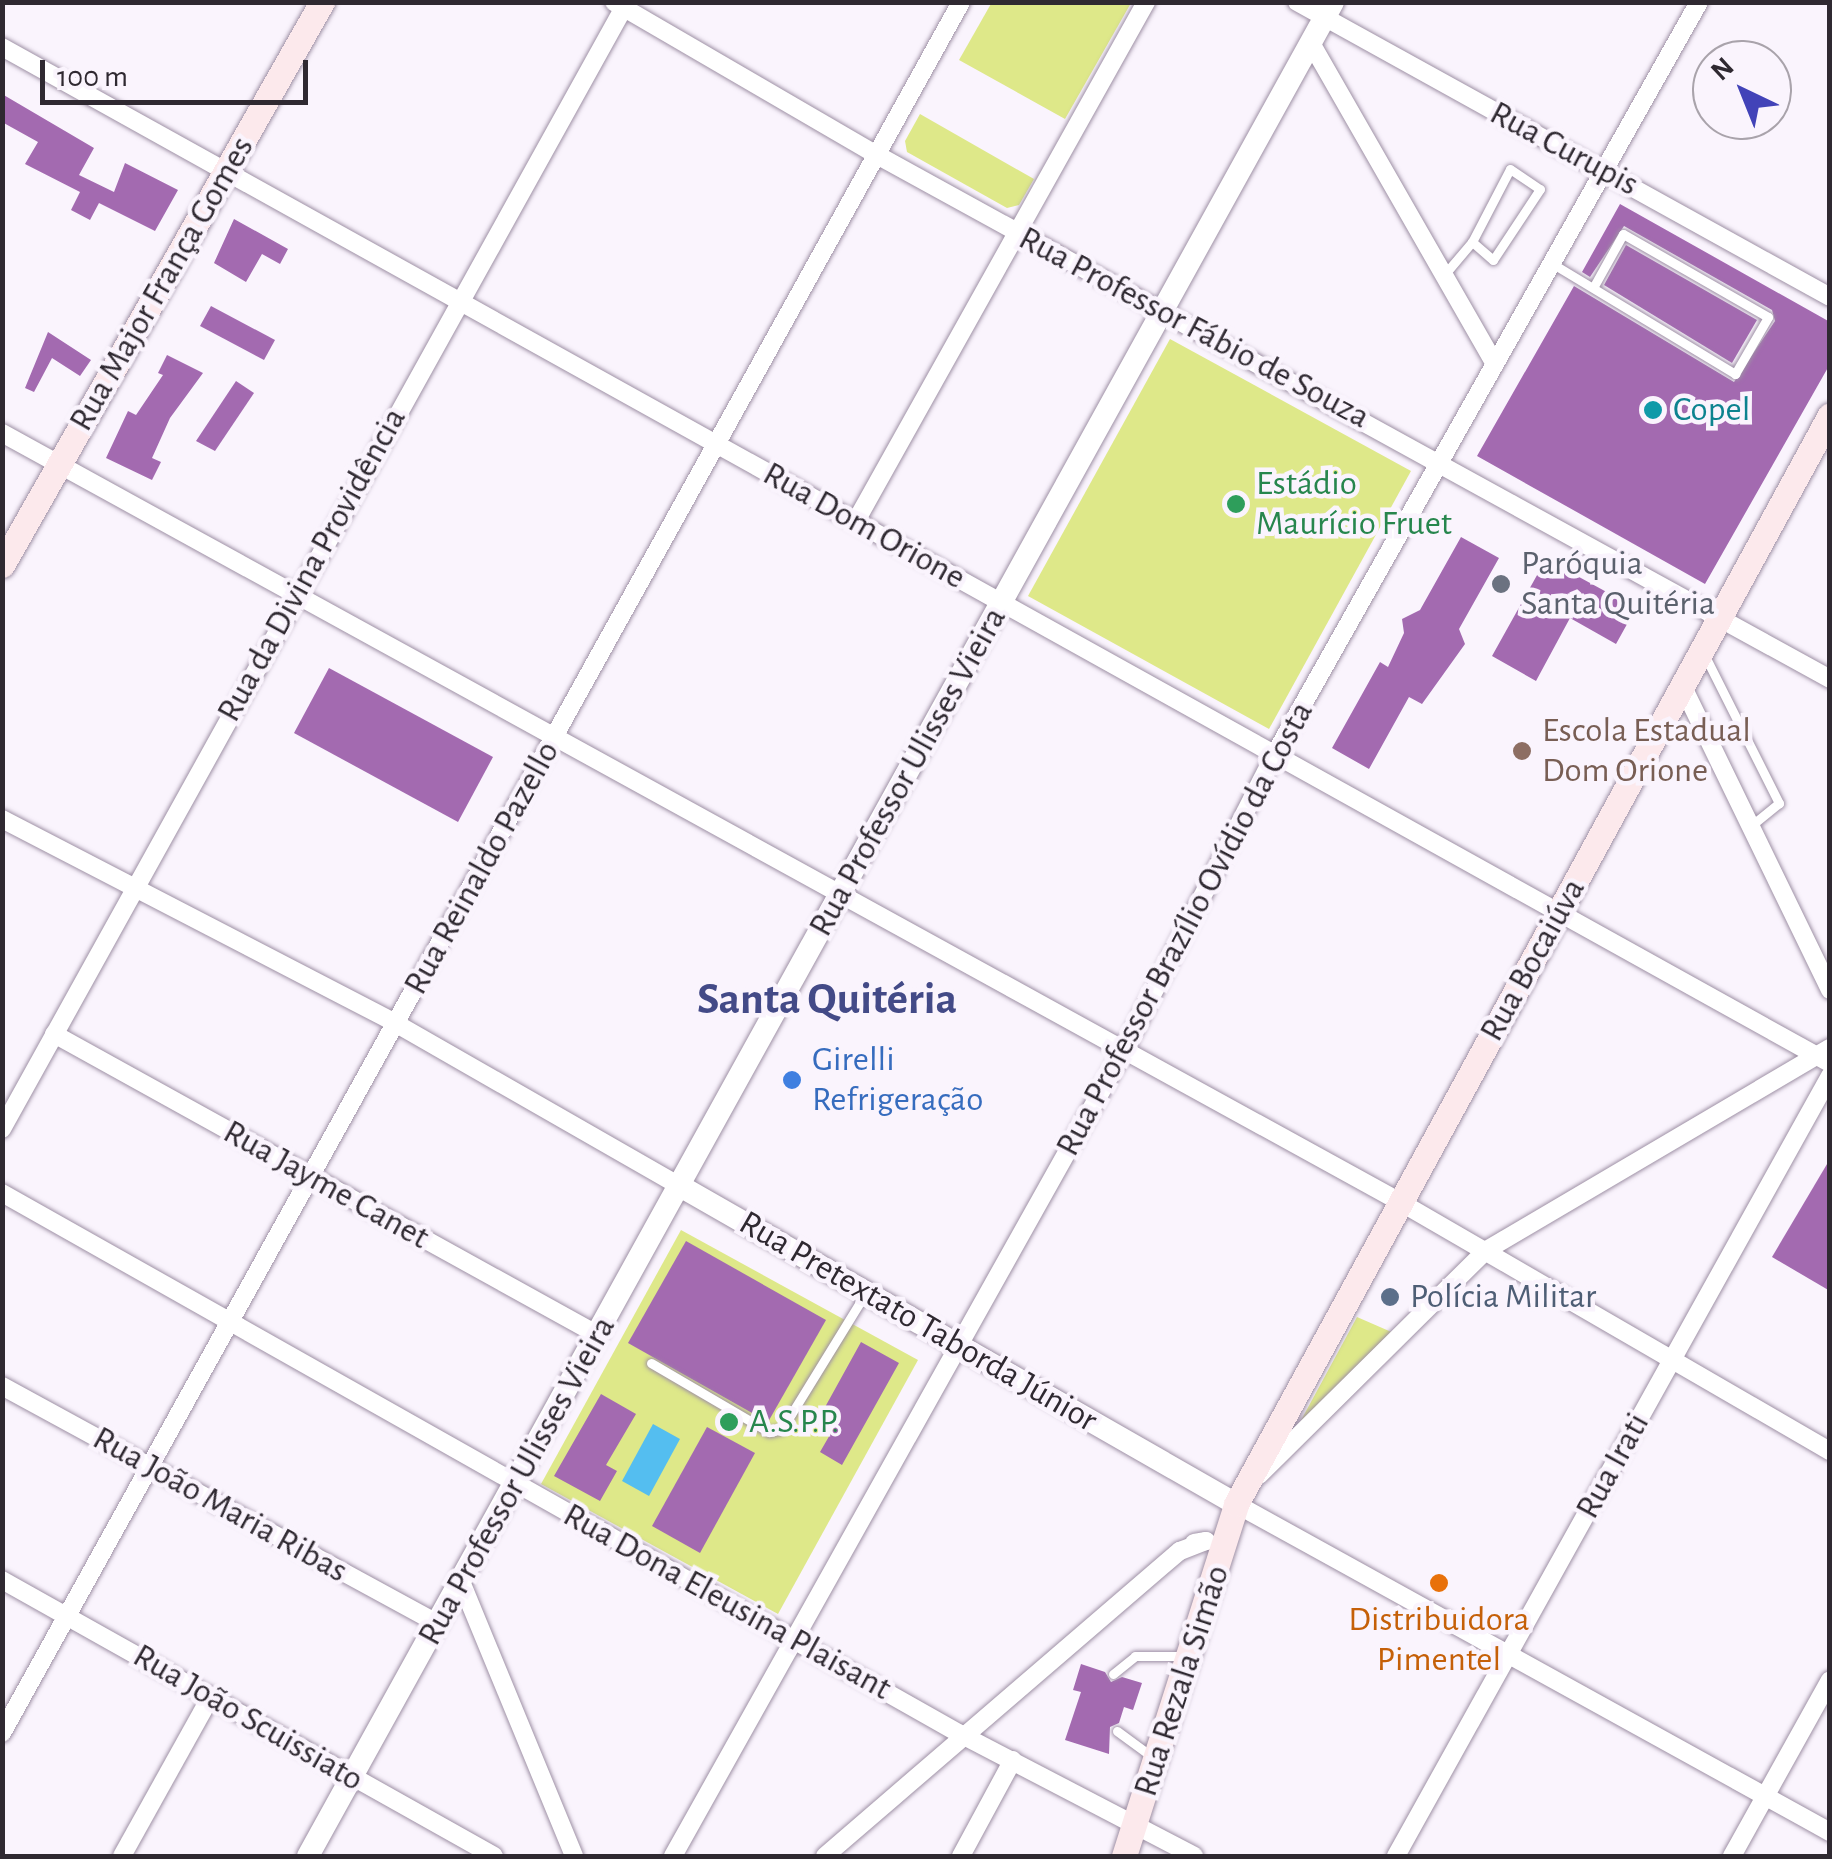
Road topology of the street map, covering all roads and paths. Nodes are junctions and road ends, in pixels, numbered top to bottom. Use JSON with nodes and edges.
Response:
{"nodes":[{"id":1,"x":322,"y":2,"type":"edge"},
{"id":2,"x":961,"y":2,"type":"edge"},
{"id":3,"x":1146,"y":2,"type":"edge"},
{"id":4,"x":1296,"y":2,"type":"edge"},
{"id":5,"x":1698,"y":2,"type":"edge"},
{"id":6,"x":622,"y":4,"type":"edge"},
{"id":7,"x":1328,"y":10,"type":"edge"},
{"id":8,"x":1310,"y":43,"type":"junction"},
{"id":9,"x":2,"y":47,"type":"edge"},
{"id":10,"x":876,"y":155,"type":"junction"},
{"id":11,"x":1606,"y":170,"type":"junction"},
{"id":12,"x":227,"y":172,"type":"junction"},
{"id":13,"x":1020,"y":234,"type":"junction"},
{"id":14,"x":1472,"y":242,"type":"junction"},
{"id":15,"x":1552,"y":264,"type":"junction"},
{"id":16,"x":1444,"y":275,"type":"junction"},
{"id":17,"x":1594,"y":286,"type":"junction"},
{"id":18,"x":1830,"y":297,"type":"edge"},
{"id":19,"x":459,"y":300,"type":"junction"},
{"id":20,"x":1163,"y":310,"type":"junction"},
{"id":21,"x":1495,"y":364,"type":"junction"},
{"id":22,"x":1830,"y":415,"type":"edge"},
{"id":23,"x":2,"y":432,"type":"edge"},
{"id":24,"x":716,"y":444,"type":"junction"},
{"id":25,"x":1439,"y":462,"type":"junction"},
{"id":26,"x":59,"y":464,"type":"junction"},
{"id":27,"x":856,"y":521,"type":"junction"},
{"id":28,"x":2,"y":565,"type":"edge"},
{"id":29,"x":294,"y":594,"type":"junction"},
{"id":30,"x":1001,"y":602,"type":"junction"},
{"id":31,"x":1718,"y":620,"type":"junction"},
{"id":32,"x":1702,"y":649,"type":"junction"},
{"id":33,"x":1830,"y":679,"type":"edge"},
{"id":34,"x":1682,"y":685,"type":"junction"},
{"id":35,"x":554,"y":737,"type":"junction"},
{"id":36,"x":1275,"y":754,"type":"junction"},
{"id":37,"x":2,"y":819,"type":"edge"},
{"id":38,"x":1748,"y":828,"type":"junction"},
{"id":39,"x":136,"y":888,"type":"junction"},
{"id":40,"x":840,"y":895,"type":"junction"},
{"id":41,"x":1559,"y":912,"type":"junction"},
{"id":42,"x":1830,"y":990,"type":"edge"},
{"id":43,"x":396,"y":1023,"type":"junction"},
{"id":44,"x":54,"y":1034,"type":"junction"},
{"id":45,"x":1124,"y":1052,"type":"junction"},
{"id":46,"x":1825,"y":1055,"type":"edge"},
{"id":47,"x":1830,"y":1076,"type":"edge"},
{"id":48,"x":2,"y":1130,"type":"edge"},
{"id":49,"x":310,"y":1177,"type":"junction"},
{"id":50,"x":680,"y":1186,"type":"junction"},
{"id":51,"x":2,"y":1193,"type":"edge"},
{"id":52,"x":1400,"y":1202,"type":"junction"},
{"id":53,"x":1485,"y":1252,"type":"junction"},
{"id":54,"x":867,"y":1292,"type":"junction"},
{"id":55,"x":231,"y":1320,"type":"junction"},
{"id":56,"x":598,"y":1335,"type":"junction"},
{"id":57,"x":959,"y":1344,"type":"junction"},
{"id":58,"x":1673,"y":1359,"type":"junction"},
{"id":59,"x":651,"y":1363,"type":"dead end"},
{"id":60,"x":2,"y":1386,"type":"edge"},
{"id":61,"x":1830,"y":1451,"type":"edge"},
{"id":62,"x":150,"y":1466,"type":"junction"},
{"id":63,"x":516,"y":1484,"type":"junction"},
{"id":64,"x":1240,"y":1497,"type":"junction"},
{"id":65,"x":1194,"y":1543,"type":"dead end"},
{"id":66,"x":2,"y":1580,"type":"edge"},
{"id":67,"x":462,"y":1584,"type":"junction"},
{"id":68,"x":68,"y":1615,"type":"junction"},
{"id":69,"x":438,"y":1624,"type":"junction"},
{"id":70,"x":795,"y":1638,"type":"junction"},
{"id":71,"x":1509,"y":1654,"type":"junction"},
{"id":72,"x":1189,"y":1656,"type":"junction"},
{"id":73,"x":1113,"y":1674,"type":"dead end"},
{"id":74,"x":1830,"y":1680,"type":"edge"},
{"id":75,"x":211,"y":1696,"type":"junction"},
{"id":76,"x":1117,"y":1732,"type":"dead end"},
{"id":77,"x":2,"y":1733,"type":"edge"},
{"id":78,"x":960,"y":1734,"type":"junction"},
{"id":79,"x":1013,"y":1760,"type":"junction"},
{"id":80,"x":1156,"y":1760,"type":"junction"},
{"id":81,"x":352,"y":1777,"type":"junction"},
{"id":82,"x":1765,"y":1798,"type":"junction"},
{"id":83,"x":1135,"y":1825,"type":"junction"},
{"id":84,"x":1830,"y":1832,"type":"edge"},
{"id":85,"x":122,"y":1856,"type":"edge"},
{"id":86,"x":308,"y":1856,"type":"edge"},
{"id":87,"x":494,"y":1856,"type":"edge"},
{"id":88,"x":574,"y":1856,"type":"edge"},
{"id":89,"x":672,"y":1856,"type":"edge"},
{"id":90,"x":825,"y":1856,"type":"edge"},
{"id":91,"x":960,"y":1856,"type":"edge"},
{"id":92,"x":1124,"y":1856,"type":"edge"},
{"id":93,"x":1194,"y":1856,"type":"edge"},
{"id":94,"x":1396,"y":1856,"type":"edge"},
{"id":95,"x":1732,"y":1856,"type":"edge"}],
"edges":[{"from":1,"to":12,"type":"main road","name":"Rua Major França Gomes"},
{"from":2,"to":10,"type":"street","name":"Rua Reinaldo Pazello"},
{"from":3,"to":13,"type":"street"},
{"from":4,"to":7,"type":"street","name":"Rua Curupis"},
{"from":5,"to":11,"type":"street","name":"Rua Professor Brazílio Ovídio da Costa"},
{"from":6,"to":10,"type":"street","name":"Rua Professor Fábio de Souza"},
{"from":6,"to":19,"type":"street","name":"Rua da Divina Providência"},
{"from":7,"to":8,"type":"street","name":"Rua Professor Ulisses Vieira"},
{"from":7,"to":11,"type":"street","name":"Rua Curupis"},
{"from":8,"to":16,"type":"street"},
{"from":8,"to":20,"type":"street","name":"Rua Professor Ulisses Vieira"},
{"from":9,"to":12,"type":"street","name":"Rua Dom Orione"},
{"from":10,"to":13,"type":"street","name":"Rua Professor Fábio de Souza"},
{"from":10,"to":24,"type":"street","name":"Rua Reinaldo Pazello"},
{"from":11,"to":15,"type":"street","name":"Rua Professor Brazílio Ovídio da Costa"},
{"from":11,"to":18,"type":"street","name":"Rua Curupis"},
{"from":12,"to":19,"type":"street","name":"Rua Dom Orione"},
{"from":12,"to":26,"type":"main road","name":"Rua Major França Gomes"},
{"from":13,"to":20,"type":"street","name":"Rua Professor Fábio de Souza"},
{"from":13,"to":27,"type":"street"},
{"from":14,"to":14,"type":"lane"},
{"from":14,"to":16,"type":"lane"},
{"from":15,"to":17,"type":"lane"},
{"from":15,"to":21,"type":"street","name":"Rua Professor Brazílio Ovídio da Costa"},
{"from":16,"to":21,"type":"street"},
{"from":17,"to":17,"type":"lane"},
{"from":19,"to":24,"type":"street","name":"Rua Dom Orione"},
{"from":19,"to":29,"type":"street","name":"Rua da Divina Providência"},
{"from":20,"to":25,"type":"street","name":"Rua Professor Fábio de Souza"},
{"from":20,"to":30,"type":"street","name":"Rua Professor Ulisses Vieira"},
{"from":21,"to":25,"type":"street","name":"Rua Professor Brazílio Ovídio da Costa"},
{"from":22,"to":31,"type":"main road","name":"Rua Bocaiúva"},
{"from":23,"to":26,"type":"street"},
{"from":24,"to":27,"type":"street","name":"Rua Dom Orione"},
{"from":24,"to":35,"type":"street","name":"Rua Reinaldo Pazello"},
{"from":25,"to":31,"type":"street","name":"Rua Professor Fábio de Souza"},
{"from":25,"to":36,"type":"street","name":"Rua Professor Brazílio Ovídio da Costa"},
{"from":26,"to":28,"type":"main road","name":"Rua Major França Gomes"},
{"from":26,"to":29,"type":"street"},
{"from":27,"to":30,"type":"street","name":"Rua Dom Orione"},
{"from":29,"to":35,"type":"street"},
{"from":29,"to":39,"type":"street","name":"Rua da Divina Providência"},
{"from":30,"to":36,"type":"street","name":"Rua Dom Orione"},
{"from":30,"to":40,"type":"street","name":"Rua Professor Ulisses Vieira"},
{"from":31,"to":32,"type":"main road","name":"Rua Bocaiúva"},
{"from":31,"to":33,"type":"street","name":"Rua Professor Fábio de Souza"},
{"from":32,"to":34,"type":"main road","name":"Rua Bocaiúva"},
{"from":32,"to":38,"type":"lane"},
{"from":34,"to":38,"type":"street"},
{"from":34,"to":41,"type":"main road","name":"Rua Bocaiúva"},
{"from":35,"to":40,"type":"street"},
{"from":35,"to":43,"type":"street","name":"Rua Reinaldo Pazello"},
{"from":36,"to":41,"type":"street","name":"Rua Dom Orione"},
{"from":36,"to":45,"type":"street","name":"Rua Professor Brazílio Ovídio da Costa"},
{"from":37,"to":39,"type":"street","name":"Rua Pretextato Taborda Júnior"},
{"from":38,"to":42,"type":"street"},
{"from":39,"to":43,"type":"street","name":"Rua Pretextato Taborda Júnior"},
{"from":39,"to":44,"type":"street","name":"Rua da Divina Providência"},
{"from":40,"to":45,"type":"street"},
{"from":40,"to":50,"type":"street","name":"Rua Professor Ulisses Vieira"},
{"from":41,"to":46,"type":"street","name":"Rua Dom Orione"},
{"from":41,"to":52,"type":"main road","name":"Rua Bocaiúva"},
{"from":43,"to":49,"type":"street","name":"Rua Reinaldo Pazello"},
{"from":43,"to":50,"type":"street","name":"Rua Pretextato Taborda Júnior"},
{"from":44,"to":48,"type":"street","name":"Rua da Divina Providência"},
{"from":44,"to":49,"type":"street","name":"Rua Jayme Canet"},
{"from":45,"to":52,"type":"street"},
{"from":45,"to":57,"type":"street","name":"Rua Professor Brazílio Ovídio da Costa"},
{"from":46,"to":53,"type":"street"},
{"from":47,"to":58,"type":"street","name":"Rua Irati"},
{"from":49,"to":55,"type":"street","name":"Rua Reinaldo Pazello"},
{"from":49,"to":56,"type":"street","name":"Rua Jayme Canet"},
{"from":50,"to":54,"type":"street","name":"Rua Pretextato Taborda Júnior"},
{"from":50,"to":56,"type":"street","name":"Rua Professor Ulisses Vieira"},
{"from":51,"to":55,"type":"street","name":"Rua Dona Eleusina Plaisant"},
{"from":52,"to":53,"type":"street"},
{"from":52,"to":64,"type":"main road","name":"Rua Bocaiúva"},
{"from":53,"to":58,"type":"street"},
{"from":53,"to":64,"type":"street"},
{"from":54,"to":57,"type":"street","name":"Rua Pretextato Taborda Júnior"},
{"from":54,"to":59,"type":"lane"},
{"from":55,"to":62,"type":"street","name":"Rua Reinaldo Pazello"},
{"from":55,"to":63,"type":"street","name":"Rua Dona Eleusina Plaisant"},
{"from":56,"to":63,"type":"street","name":"Rua Professor Ulisses Vieira"},
{"from":57,"to":64,"type":"street","name":"Rua Pretextato Taborda Júnior"},
{"from":57,"to":70,"type":"street","name":"Rua Professor Brazílio Ovídio da Costa"},
{"from":58,"to":61,"type":"street"},
{"from":58,"to":71,"type":"street","name":"Rua Irati"},
{"from":60,"to":62,"type":"street","name":"Rua João Maria Ribas"},
{"from":62,"to":68,"type":"street","name":"Rua Reinaldo Pazello"},
{"from":62,"to":69,"type":"street","name":"Rua João Maria Ribas"},
{"from":63,"to":67,"type":"street","name":"Rua Professor Ulisses Vieira"},
{"from":63,"to":70,"type":"street","name":"Rua Dona Eleusina Plaisant"},
{"from":64,"to":71,"type":"street","name":"Rua Pretextato Taborda Júnior"},
{"from":64,"to":72,"type":"main road","name":"Rua Rezala Simão"},
{"from":65,"to":78,"type":"street"},
{"from":66,"to":68,"type":"street","name":"Rua João Scuissiato"},
{"from":67,"to":69,"type":"street","name":"Rua Professor Ulisses Vieira"},
{"from":67,"to":88,"type":"street"},
{"from":68,"to":75,"type":"street","name":"Rua João Scuissiato"},
{"from":68,"to":77,"type":"street","name":"Rua Reinaldo Pazello"},
{"from":69,"to":81,"type":"street","name":"Rua Professor Ulisses Vieira"},
{"from":70,"to":78,"type":"street","name":"Rua Dona Eleusina Plaisant"},
{"from":70,"to":89,"type":"street","name":"Rua Professor Brazílio Ovídio da Costa"},
{"from":71,"to":82,"type":"street","name":"Rua Pretextato Taborda Júnior"},
{"from":71,"to":94,"type":"street","name":"Rua Irati"},
{"from":72,"to":73,"type":"lane"},
{"from":72,"to":80,"type":"main road","name":"Rua Rezala Simão"},
{"from":74,"to":82,"type":"street"},
{"from":75,"to":81,"type":"street","name":"Rua João Scuissiato"},
{"from":75,"to":85,"type":"street"},
{"from":76,"to":80,"type":"lane"},
{"from":78,"to":79,"type":"street","name":"Rua Dona Eleusina Plaisant"},
{"from":78,"to":90,"type":"street"},
{"from":79,"to":83,"type":"street","name":"Rua Dona Eleusina Plaisant"},
{"from":79,"to":91,"type":"street"},
{"from":80,"to":83,"type":"main road","name":"Rua Rezala Simão"},
{"from":81,"to":86,"type":"street","name":"Rua Professor Ulisses Vieira"},
{"from":81,"to":87,"type":"street","name":"Rua João Scuissiato"},
{"from":82,"to":84,"type":"street","name":"Rua Pretextato Taborda Júnior"},
{"from":82,"to":95,"type":"street"},
{"from":83,"to":92,"type":"main road","name":"Rua Rezala Simão"},
{"from":83,"to":93,"type":"street","name":"Rua Dona Eleusina Plaisant"}]}
